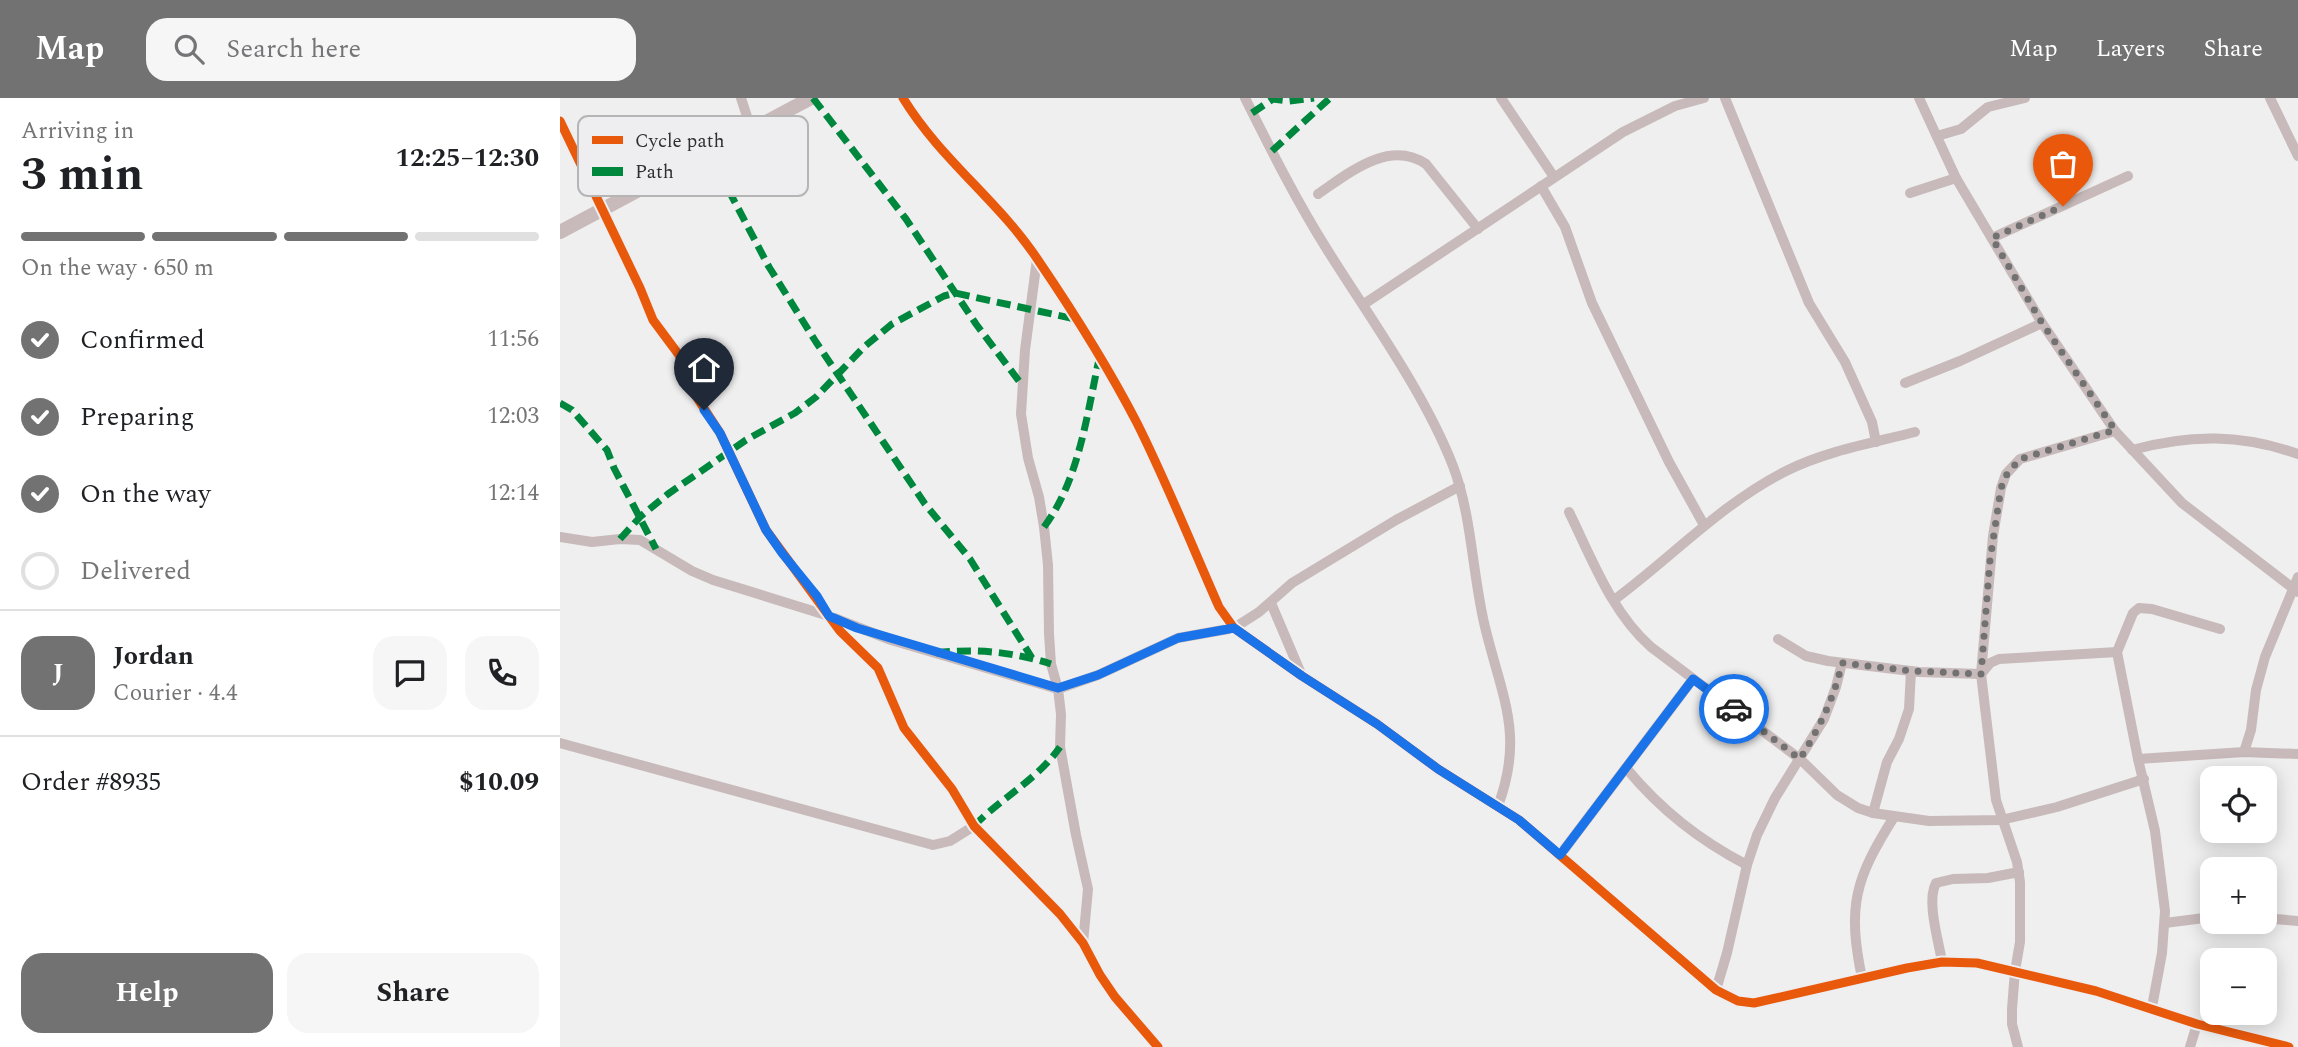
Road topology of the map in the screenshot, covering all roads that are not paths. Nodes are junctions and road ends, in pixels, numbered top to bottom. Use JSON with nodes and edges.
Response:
{"nodes":[{"id":1,"x":741,"y":98,"type":"edge"},
{"id":2,"x":811,"y":98,"type":"edge"},
{"id":3,"x":903,"y":98,"type":"edge"},
{"id":4,"x":1245,"y":98,"type":"edge"},
{"id":5,"x":1501,"y":98,"type":"edge"},
{"id":6,"x":1704,"y":98,"type":"edge"},
{"id":7,"x":1725,"y":98,"type":"edge"},
{"id":8,"x":1919,"y":98,"type":"edge"},
{"id":9,"x":2025,"y":98,"type":"edge"},
{"id":10,"x":2270,"y":98,"type":"edge"},
{"id":11,"x":747,"y":116,"type":"edge"},
{"id":12,"x":776,"y":116,"type":"edge"},
{"id":13,"x":560,"y":121,"type":"edge"},
{"id":14,"x":1937,"y":136,"type":"junction"},
{"id":15,"x":2298,"y":156,"type":"edge"},
{"id":16,"x":578,"y":158,"type":"edge"},
{"id":17,"x":2128,"y":176,"type":"dead end"},
{"id":18,"x":1554,"y":177,"type":"junction"},
{"id":19,"x":1956,"y":178,"type":"junction"},
{"id":20,"x":1541,"y":186,"type":"junction"},
{"id":21,"x":1910,"y":192,"type":"dead end"},
{"id":22,"x":1318,"y":194,"type":"dead end"},
{"id":23,"x":597,"y":196,"type":"edge"},
{"id":24,"x":627,"y":196,"type":"edge"},
{"id":25,"x":603,"y":209,"type":"junction"},
{"id":26,"x":1478,"y":229,"type":"junction"},
{"id":27,"x":560,"y":232,"type":"edge"},
{"id":28,"x":1992,"y":238,"type":"junction"},
{"id":29,"x":1037,"y":259,"type":"junction"},
{"id":30,"x":1364,"y":304,"type":"junction"},
{"id":31,"x":2042,"y":323,"type":"junction"},
{"id":32,"x":1905,"y":383,"type":"dead end"},
{"id":33,"x":2115,"y":430,"type":"junction"},
{"id":34,"x":1915,"y":432,"type":"dead end"},
{"id":35,"x":1876,"y":442,"type":"junction"},
{"id":36,"x":2133,"y":450,"type":"junction"},
{"id":37,"x":2298,"y":454,"type":"edge"},
{"id":38,"x":1460,"y":486,"type":"junction"},
{"id":39,"x":1569,"y":512,"type":"dead end"},
{"id":40,"x":1704,"y":525,"type":"junction"},
{"id":41,"x":560,"y":537,"type":"edge"},
{"id":42,"x":2297,"y":586,"type":"edge"},
{"id":43,"x":1614,"y":600,"type":"junction"},
{"id":44,"x":1271,"y":603,"type":"junction"},
{"id":45,"x":829,"y":616,"type":"junction"},
{"id":46,"x":1234,"y":628,"type":"junction"},
{"id":47,"x":2220,"y":629,"type":"dead end"},
{"id":48,"x":1778,"y":639,"type":"dead end"},
{"id":49,"x":2117,"y":652,"type":"junction"},
{"id":50,"x":1842,"y":663,"type":"junction"},
{"id":51,"x":1912,"y":671,"type":"junction"},
{"id":52,"x":1981,"y":674,"type":"junction"},
{"id":53,"x":1302,"y":676,"type":"junction"},
{"id":54,"x":1693,"y":679,"type":"junction"},
{"id":55,"x":1058,"y":688,"type":"junction"},
{"id":56,"x":560,"y":743,"type":"edge"},
{"id":57,"x":2244,"y":751,"type":"junction"},
{"id":58,"x":2298,"y":754,"type":"edge"},
{"id":59,"x":1800,"y":759,"type":"junction"},
{"id":60,"x":2138,"y":759,"type":"junction"},
{"id":61,"x":1626,"y":768,"type":"junction"},
{"id":62,"x":2144,"y":779,"type":"junction"},
{"id":63,"x":1498,"y":806,"type":"junction"},
{"id":64,"x":1873,"y":813,"type":"junction"},
{"id":65,"x":1894,"y":817,"type":"junction"},
{"id":66,"x":2001,"y":820,"type":"junction"},
{"id":67,"x":974,"y":826,"type":"junction"},
{"id":68,"x":1560,"y":855,"type":"junction"},
{"id":69,"x":1747,"y":865,"type":"junction"},
{"id":70,"x":2018,"y":872,"type":"junction"},
{"id":71,"x":2200,"y":919,"type":"edge"},
{"id":72,"x":2277,"y":919,"type":"edge"},
{"id":73,"x":2298,"y":921,"type":"edge"},
{"id":74,"x":2165,"y":923,"type":"junction"},
{"id":75,"x":1083,"y":943,"type":"junction"},
{"id":76,"x":1942,"y":962,"type":"junction"},
{"id":77,"x":2015,"y":971,"type":"junction"},
{"id":78,"x":1862,"y":978,"type":"junction"},
{"id":79,"x":1716,"y":990,"type":"junction"},
{"id":80,"x":2152,"y":1007,"type":"junction"},
{"id":81,"x":2197,"y":1024,"type":"junction"},
{"id":82,"x":1158,"y":1047,"type":"edge"},
{"id":83,"x":2018,"y":1047,"type":"edge"},
{"id":84,"x":2190,"y":1047,"type":"edge"},
{"id":85,"x":2289,"y":1047,"type":"edge"}],
"edges":[{"from":1,"to":11,"type":"street"},
{"from":2,"to":12,"type":"street"},
{"from":3,"to":29,"type":"street"},
{"from":4,"to":30,"type":"street"},
{"from":5,"to":18,"type":"street"},
{"from":6,"to":18,"type":"street"},
{"from":7,"to":35,"type":"street"},
{"from":8,"to":14,"type":"street"},
{"from":9,"to":14,"type":"street"},
{"from":10,"to":15,"type":"street"},
{"from":13,"to":16,"type":"street"},
{"from":14,"to":19,"type":"street"},
{"from":17,"to":28,"type":"street"},
{"from":18,"to":20,"type":"street"},
{"from":19,"to":21,"type":"street"},
{"from":19,"to":28,"type":"street"},
{"from":20,"to":26,"type":"street"},
{"from":20,"to":40,"type":"street"},
{"from":22,"to":26,"type":"street"},
{"from":23,"to":25,"type":"street"},
{"from":24,"to":25,"type":"street"},
{"from":25,"to":27,"type":"street"},
{"from":25,"to":45,"type":"street"},
{"from":26,"to":30,"type":"street"},
{"from":28,"to":31,"type":"street"},
{"from":29,"to":46,"type":"street"},
{"from":29,"to":55,"type":"street"},
{"from":30,"to":38,"type":"street"},
{"from":31,"to":32,"type":"street"},
{"from":31,"to":33,"type":"street"},
{"from":33,"to":36,"type":"street"},
{"from":33,"to":52,"type":"street"},
{"from":34,"to":35,"type":"street"},
{"from":35,"to":40,"type":"street"},
{"from":36,"to":37,"type":"street"},
{"from":36,"to":42,"type":"street"},
{"from":38,"to":44,"type":"street"},
{"from":38,"to":63,"type":"street"},
{"from":39,"to":43,"type":"street"},
{"from":40,"to":43,"type":"street"},
{"from":41,"to":45,"type":"street"},
{"from":42,"to":57,"type":"street"},
{"from":43,"to":54,"type":"street"},
{"from":44,"to":46,"type":"street"},
{"from":44,"to":53,"type":"street"},
{"from":45,"to":55,"type":"street"},
{"from":45,"to":67,"type":"street"},
{"from":46,"to":53,"type":"street"},
{"from":46,"to":55,"type":"street"},
{"from":47,"to":49,"type":"street"},
{"from":48,"to":50,"type":"street"},
{"from":49,"to":52,"type":"street"},
{"from":49,"to":60,"type":"street"},
{"from":50,"to":51,"type":"street"},
{"from":50,"to":59,"type":"street"},
{"from":51,"to":52,"type":"street"},
{"from":51,"to":64,"type":"street"},
{"from":52,"to":66,"type":"street"},
{"from":53,"to":63,"type":"street"},
{"from":54,"to":59,"type":"street"},
{"from":54,"to":61,"type":"street"},
{"from":55,"to":75,"type":"street"},
{"from":56,"to":67,"type":"street"},
{"from":57,"to":58,"type":"street"},
{"from":57,"to":60,"type":"street"},
{"from":59,"to":64,"type":"street"},
{"from":59,"to":69,"type":"street"},
{"from":60,"to":62,"type":"street"},
{"from":61,"to":68,"type":"street"},
{"from":61,"to":69,"type":"street"},
{"from":62,"to":66,"type":"street"},
{"from":62,"to":74,"type":"street"},
{"from":63,"to":68,"type":"street"},
{"from":64,"to":65,"type":"street"},
{"from":65,"to":66,"type":"street"},
{"from":65,"to":78,"type":"street"},
{"from":66,"to":70,"type":"street"},
{"from":67,"to":75,"type":"street"},
{"from":68,"to":79,"type":"street"},
{"from":69,"to":79,"type":"street"},
{"from":70,"to":76,"type":"street"},
{"from":70,"to":77,"type":"street"},
{"from":71,"to":74,"type":"street"},
{"from":72,"to":73,"type":"street"},
{"from":74,"to":80,"type":"street"},
{"from":75,"to":82,"type":"street"},
{"from":76,"to":77,"type":"street"},
{"from":76,"to":78,"type":"street"},
{"from":77,"to":80,"type":"street"},
{"from":77,"to":83,"type":"street"},
{"from":78,"to":79,"type":"street"},
{"from":80,"to":81,"type":"street"},
{"from":81,"to":84,"type":"street"},
{"from":81,"to":85,"type":"street"}]}
